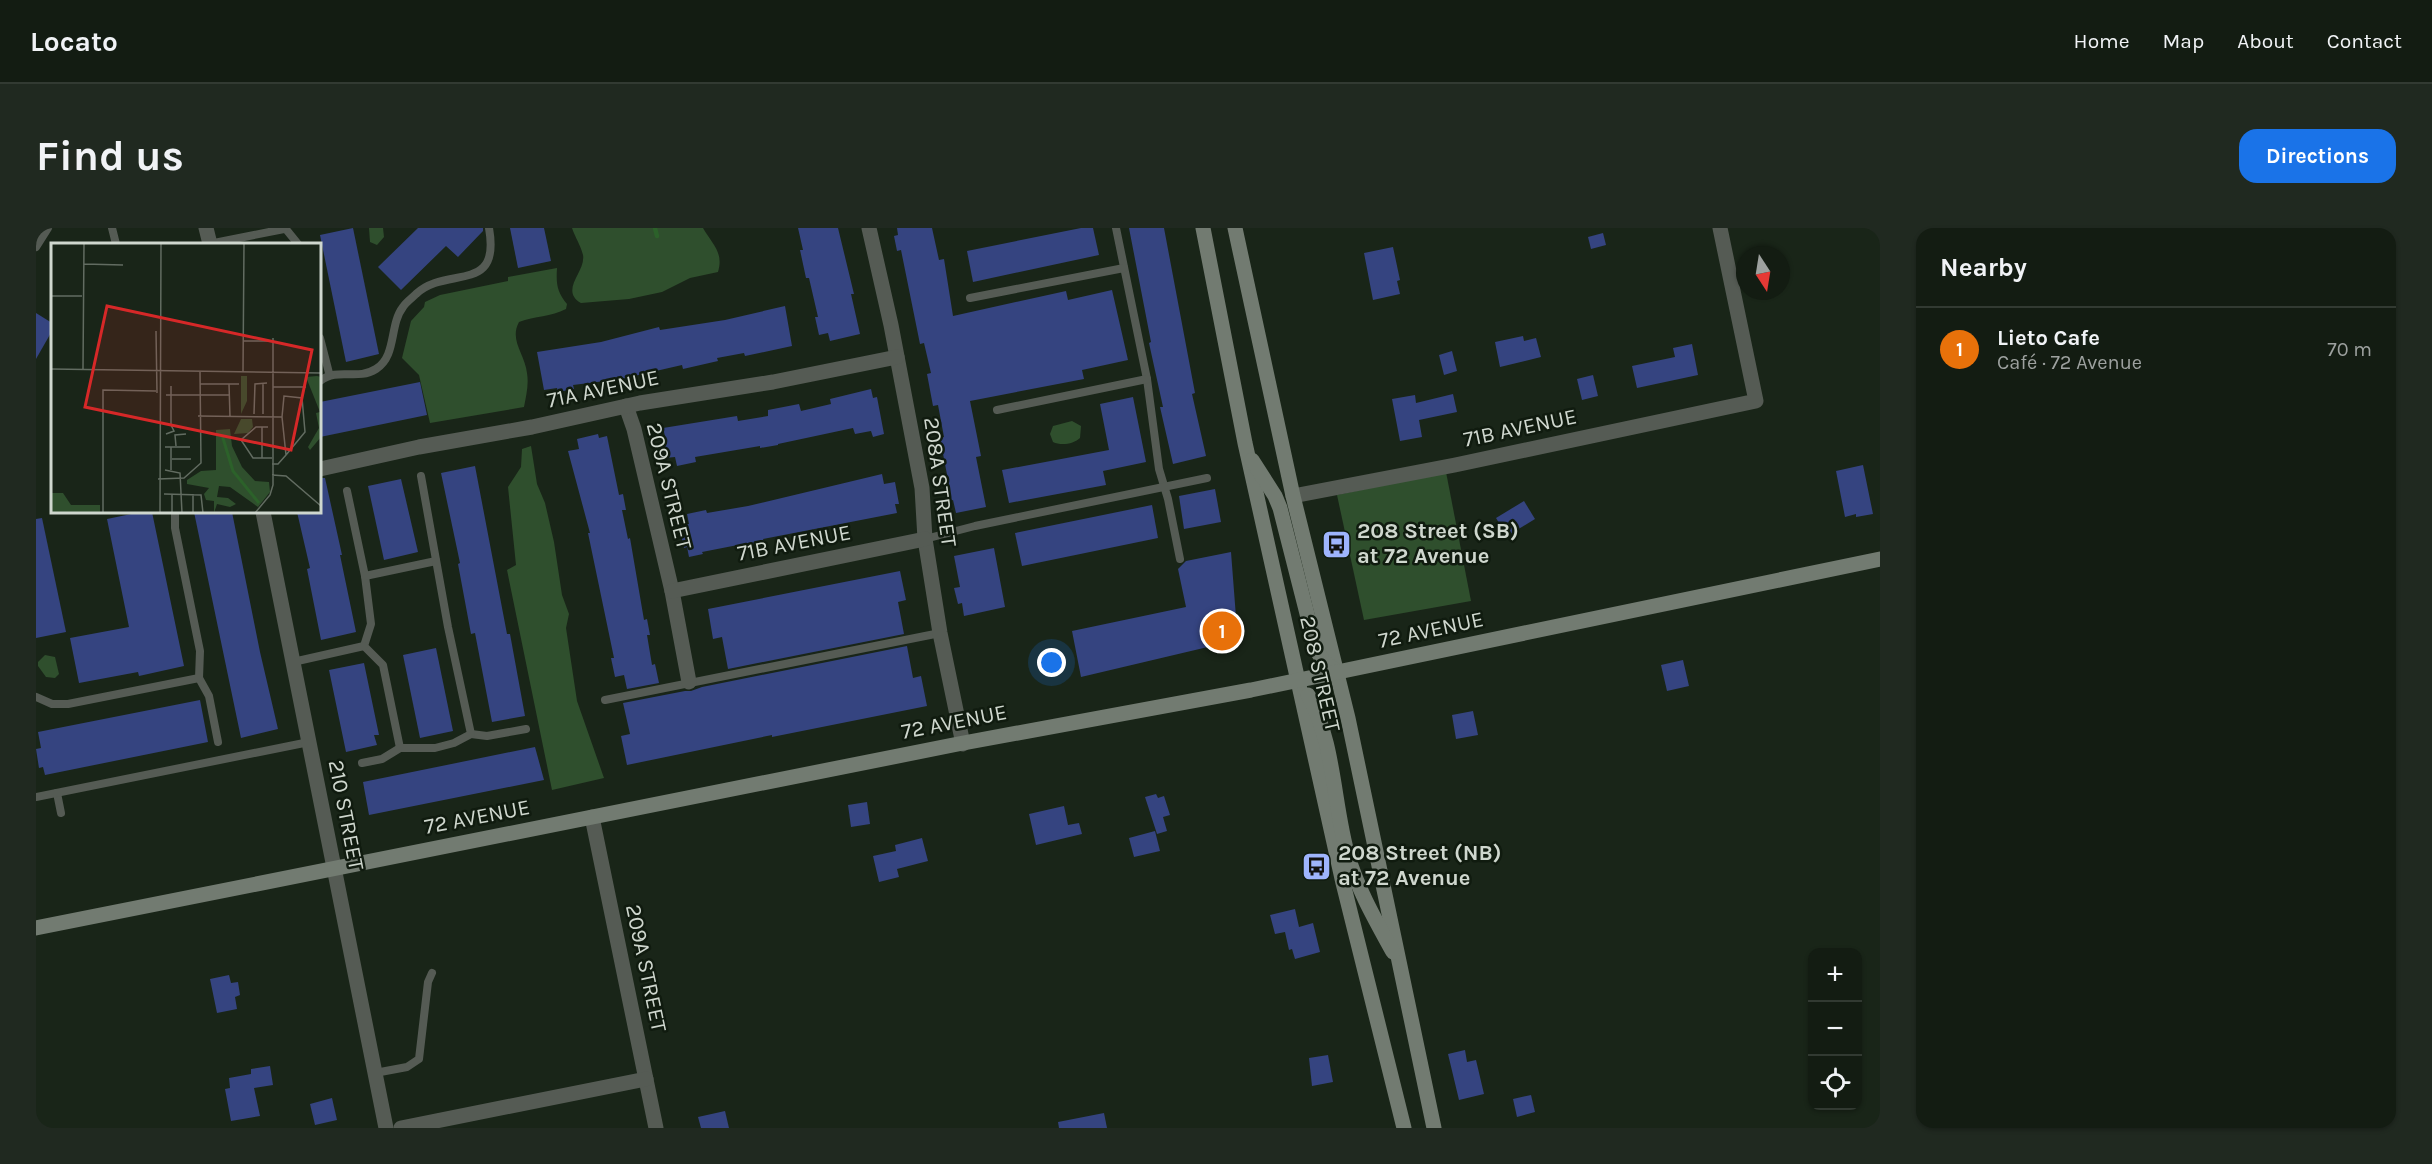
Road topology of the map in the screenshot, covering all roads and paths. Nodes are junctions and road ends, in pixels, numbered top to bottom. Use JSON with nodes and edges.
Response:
{"nodes":[{"id":1,"x":48,"y":228,"type":"edge"},
{"id":2,"x":112,"y":228,"type":"edge"},
{"id":3,"x":206,"y":228,"type":"edge"},
{"id":4,"x":285,"y":228,"type":"edge"},
{"id":5,"x":489,"y":228,"type":"edge"},
{"id":6,"x":870,"y":228,"type":"edge"},
{"id":7,"x":1116,"y":228,"type":"edge"},
{"id":8,"x":1203,"y":228,"type":"edge"},
{"id":9,"x":1235,"y":228,"type":"edge"},
{"id":10,"x":1720,"y":228,"type":"edge"},
{"id":11,"x":116,"y":243,"type":"edge"},
{"id":12,"x":209,"y":243,"type":"edge"},
{"id":13,"x":214,"y":243,"type":"edge"},
{"id":14,"x":297,"y":243,"type":"edge"},
{"id":15,"x":36,"y":247,"type":"edge"},
{"id":16,"x":1124,"y":268,"type":"junction"},
{"id":17,"x":970,"y":298,"type":"dead end"},
{"id":18,"x":321,"y":342,"type":"edge"},
{"id":19,"x":897,"y":357,"type":"junction"},
{"id":20,"x":329,"y":373,"type":"junction"},
{"id":21,"x":1147,"y":379,"type":"junction"},
{"id":22,"x":321,"y":380,"type":"edge"},
{"id":23,"x":626,"y":406,"type":"junction"},
{"id":24,"x":997,"y":410,"type":"dead end"},
{"id":25,"x":1245,"y":443,"type":"junction"},
{"id":26,"x":321,"y":469,"type":"edge"},
{"id":27,"x":421,"y":476,"type":"dead end"},
{"id":28,"x":1207,"y":478,"type":"dead end"},
{"id":29,"x":1164,"y":487,"type":"junction"},
{"id":30,"x":347,"y":491,"type":"dead end"},
{"id":31,"x":1293,"y":496,"type":"junction"},
{"id":32,"x":175,"y":513,"type":"edge"},
{"id":33,"x":264,"y":513,"type":"edge"},
{"id":34,"x":925,"y":539,"type":"junction"},
{"id":35,"x":1180,"y":559,"type":"dead end"},
{"id":36,"x":1880,"y":559,"type":"edge"},
{"id":37,"x":436,"y":561,"type":"junction"},
{"id":38,"x":365,"y":576,"type":"junction"},
{"id":39,"x":672,"y":591,"type":"junction"},
{"id":40,"x":940,"y":633,"type":"junction"},
{"id":41,"x":364,"y":646,"type":"junction"},
{"id":42,"x":293,"y":662,"type":"junction"},
{"id":43,"x":1338,"y":672,"type":"junction"},
{"id":44,"x":199,"y":678,"type":"junction"},
{"id":45,"x":1298,"y":680,"type":"junction"},
{"id":46,"x":689,"y":682,"type":"junction"},
{"id":47,"x":36,"y":697,"type":"edge"},
{"id":48,"x":605,"y":700,"type":"dead end"},
{"id":49,"x":525,"y":729,"type":"dead end"},
{"id":50,"x":471,"y":734,"type":"junction"},
{"id":51,"x":218,"y":742,"type":"dead end"},
{"id":52,"x":309,"y":742,"type":"junction"},
{"id":53,"x":963,"y":744,"type":"junction"},
{"id":54,"x":400,"y":748,"type":"junction"},
{"id":55,"x":362,"y":763,"type":"dead end"},
{"id":56,"x":57,"y":793,"type":"junction"},
{"id":57,"x":36,"y":797,"type":"edge"},
{"id":58,"x":61,"y":813,"type":"dead end"},
{"id":59,"x":592,"y":817,"type":"junction"},
{"id":60,"x":334,"y":868,"type":"junction"},
{"id":61,"x":36,"y":928,"type":"edge"},
{"id":62,"x":1401,"y":967,"type":"junction"},
{"id":63,"x":432,"y":973,"type":"dead end"},
{"id":64,"x":375,"y":1073,"type":"junction"},
{"id":65,"x":646,"y":1080,"type":"junction"},
{"id":66,"x":386,"y":1128,"type":"edge"},
{"id":67,"x":401,"y":1128,"type":"edge"},
{"id":68,"x":656,"y":1128,"type":"edge"},
{"id":69,"x":1404,"y":1128,"type":"edge"},
{"id":70,"x":1434,"y":1128,"type":"edge"}],
"edges":[{"from":1,"to":15,"type":"lane"},
{"from":2,"to":11,"type":"lane"},
{"from":3,"to":12,"type":"street"},
{"from":4,"to":13,"type":"lane"},
{"from":4,"to":14,"type":"lane"},
{"from":5,"to":20,"type":"lane"},
{"from":6,"to":19,"type":"street","name":"208A STREET"},
{"from":7,"to":16,"type":"lane"},
{"from":8,"to":25,"type":"main road","name":"208 STREET"},
{"from":9,"to":31,"type":"main road","name":"208 STREET"},
{"from":10,"to":31,"type":"street","name":"71B AVENUE"},
{"from":16,"to":17,"type":"lane"},
{"from":16,"to":21,"type":"lane"},
{"from":18,"to":20,"type":"lane"},
{"from":19,"to":23,"type":"street","name":"71A AVENUE"},
{"from":19,"to":34,"type":"street","name":"208A STREET"},
{"from":20,"to":22,"type":"lane"},
{"from":21,"to":24,"type":"lane"},
{"from":21,"to":29,"type":"lane"},
{"from":23,"to":26,"type":"street","name":"71A AVENUE"},
{"from":23,"to":39,"type":"street","name":"209A STREET"},
{"from":25,"to":43,"type":"main road"},
{"from":25,"to":45,"type":"main road","name":"208 STREET"},
{"from":27,"to":37,"type":"lane"},
{"from":28,"to":29,"type":"lane"},
{"from":29,"to":34,"type":"lane"},
{"from":29,"to":35,"type":"lane"},
{"from":30,"to":38,"type":"lane"},
{"from":31,"to":43,"type":"main road","name":"208 STREET"},
{"from":32,"to":44,"type":"lane"},
{"from":33,"to":42,"type":"street","name":"210 STREET"},
{"from":34,"to":39,"type":"street","name":"71B AVENUE"},
{"from":34,"to":40,"type":"street","name":"208A STREET"},
{"from":36,"to":43,"type":"main road","name":"72 AVENUE"},
{"from":37,"to":38,"type":"lane"},
{"from":37,"to":50,"type":"lane"},
{"from":38,"to":41,"type":"lane"},
{"from":39,"to":46,"type":"street","name":"209A STREET"},
{"from":40,"to":46,"type":"lane"},
{"from":40,"to":53,"type":"street","name":"208A STREET"},
{"from":41,"to":42,"type":"lane"},
{"from":41,"to":54,"type":"lane"},
{"from":42,"to":52,"type":"street","name":"210 STREET"},
{"from":43,"to":45,"type":"main road","name":"72 AVENUE"},
{"from":43,"to":62,"type":"main road","name":"208 STREET"},
{"from":44,"to":47,"type":"lane"},
{"from":44,"to":51,"type":"lane"},
{"from":45,"to":53,"type":"main road","name":"72 AVENUE"},
{"from":45,"to":62,"type":"main road"},
{"from":45,"to":69,"type":"main road","name":"208 STREET"},
{"from":46,"to":48,"type":"lane"},
{"from":49,"to":50,"type":"lane"},
{"from":50,"to":54,"type":"lane"},
{"from":52,"to":56,"type":"lane"},
{"from":52,"to":60,"type":"street","name":"210 STREET"},
{"from":53,"to":59,"type":"main road","name":"72 AVENUE"},
{"from":54,"to":55,"type":"lane"},
{"from":56,"to":57,"type":"lane"},
{"from":56,"to":58,"type":"lane"},
{"from":59,"to":60,"type":"main road","name":"72 AVENUE"},
{"from":59,"to":65,"type":"street","name":"209A STREET"},
{"from":60,"to":61,"type":"main road","name":"72 AVENUE"},
{"from":60,"to":64,"type":"street","name":"210 STREET"},
{"from":62,"to":70,"type":"main road","name":"208 STREET"},
{"from":63,"to":64,"type":"lane"},
{"from":64,"to":66,"type":"street","name":"210 STREET"},
{"from":65,"to":67,"type":"street"},
{"from":65,"to":68,"type":"street","name":"209A STREET"}]}
